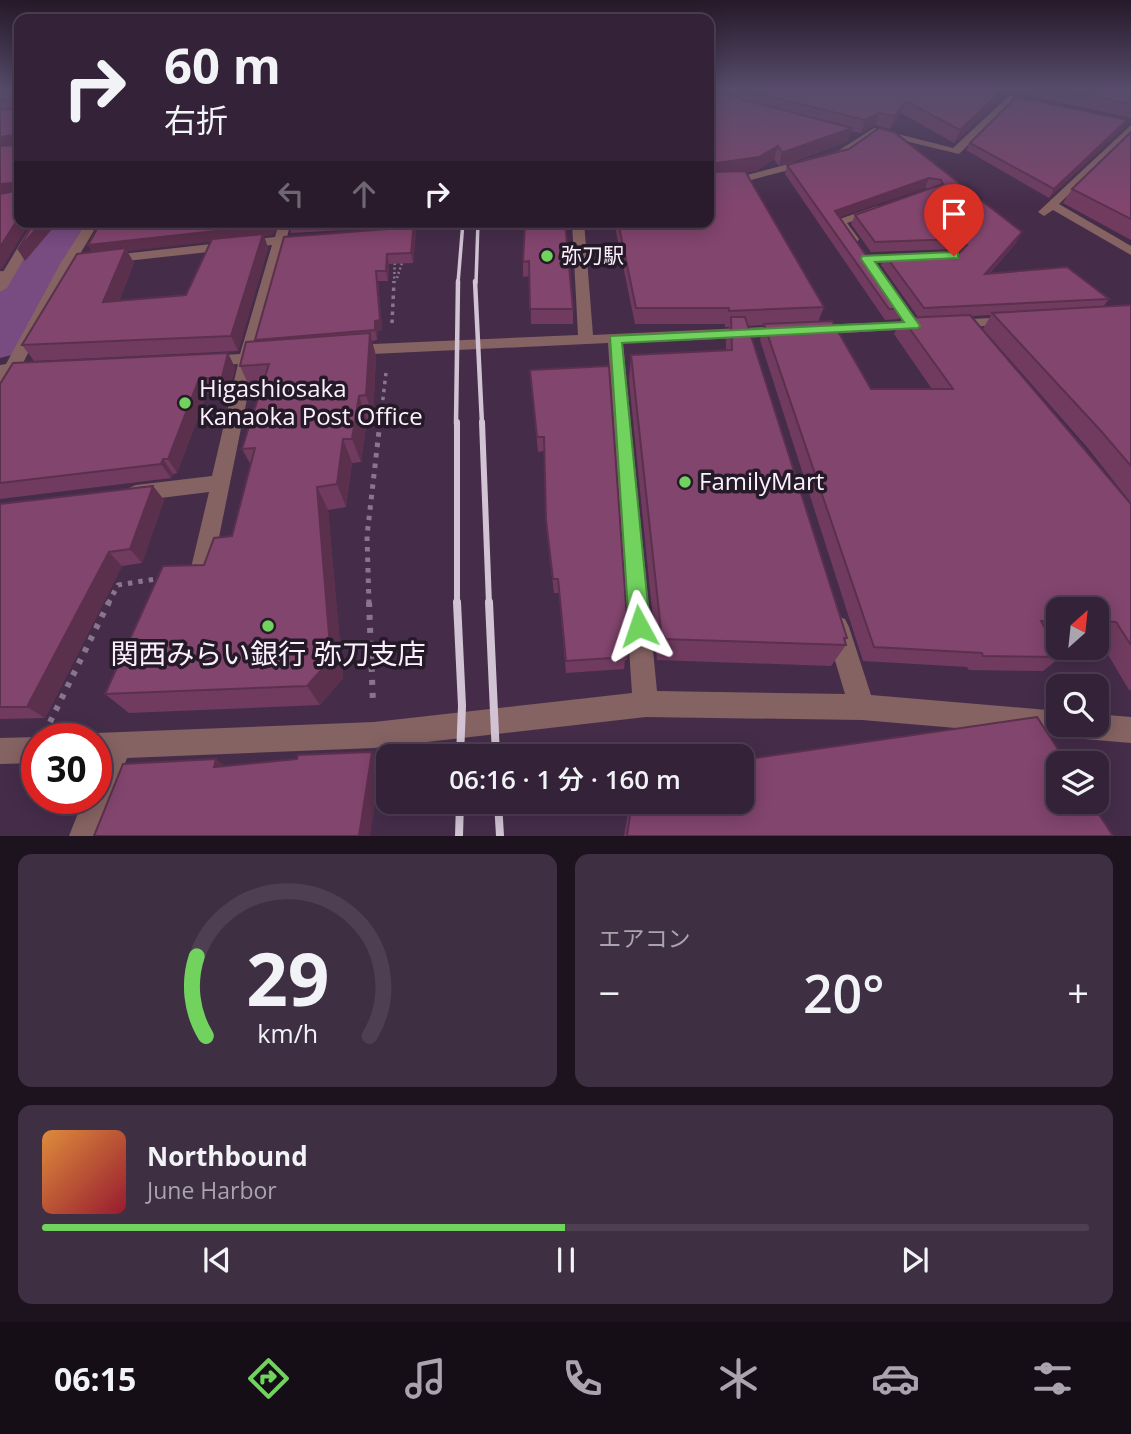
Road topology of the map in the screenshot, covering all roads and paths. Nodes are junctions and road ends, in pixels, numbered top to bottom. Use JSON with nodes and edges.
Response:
{"nodes":[{"id":1,"x":977,"y":127,"type":"edge"},
{"id":2,"x":1130,"y":127,"type":"edge"},
{"id":3,"x":850,"y":135,"type":"edge"},
{"id":4,"x":863,"y":139,"type":"junction"},
{"id":5,"x":714,"y":181,"type":"edge"},
{"id":6,"x":892,"y":205,"type":"edge"},
{"id":7,"x":34,"y":228,"type":"edge"},
{"id":8,"x":89,"y":228,"type":"edge"},
{"id":9,"x":286,"y":228,"type":"edge"},
{"id":10,"x":579,"y":228,"type":"edge"},
{"id":11,"x":288,"y":240,"type":"junction"},
{"id":12,"x":1131,"y":251,"type":"edge"},
{"id":13,"x":396,"y":254,"type":"edge"},
{"id":14,"x":916,"y":257,"type":"edge"},
{"id":15,"x":402,"y":263,"type":"edge"},
{"id":16,"x":68,"y":264,"type":"junction"},
{"id":17,"x":4,"y":275,"type":"edge"},
{"id":18,"x":395,"y":282,"type":"junction"},
{"id":19,"x":0,"y":288,"type":"edge"},
{"id":20,"x":1031,"y":320,"type":"edge"},
{"id":21,"x":966,"y":323,"type":"junction"},
{"id":22,"x":615,"y":340,"type":"junction"},
{"id":23,"x":586,"y":341,"type":"junction"},
{"id":24,"x":983,"y":344,"type":"edge"},
{"id":25,"x":389,"y":347,"type":"junction"},
{"id":26,"x":337,"y":352,"type":"edge"},
{"id":27,"x":285,"y":356,"type":"edge"},
{"id":28,"x":247,"y":359,"type":"junction"},
{"id":29,"x":192,"y":362,"type":"edge"},
{"id":30,"x":54,"y":368,"type":"edge"},
{"id":31,"x":6,"y":370,"type":"edge"},
{"id":32,"x":0,"y":391,"type":"edge"},
{"id":33,"x":220,"y":484,"type":"junction"},
{"id":34,"x":110,"y":496,"type":"edge"},
{"id":35,"x":201,"y":572,"type":"joint"},
{"id":36,"x":833,"y":614,"type":"edge"},
{"id":37,"x":646,"y":704,"type":"junction"},
{"id":38,"x":862,"y":707,"type":"junction"},
{"id":39,"x":49,"y":723,"type":"edge"},
{"id":40,"x":1046,"y":723,"type":"edge"},
{"id":41,"x":1109,"y":730,"type":"edge"},
{"id":42,"x":1129,"y":733,"type":"edge"},
{"id":43,"x":373,"y":735,"type":"junction"},
{"id":44,"x":21,"y":744,"type":"edge"},
{"id":45,"x":112,"y":746,"type":"edge"},
{"id":46,"x":0,"y":751,"type":"edge"},
{"id":47,"x":89,"y":814,"type":"edge"},
{"id":48,"x":83,"y":835,"type":"edge"}],
"edges":[{"from":1,"to":4,"type":"street"},
{"from":2,"to":12,"type":"street"},
{"from":3,"to":4,"type":"street"},
{"from":4,"to":5,"type":"street"},
{"from":6,"to":14,"type":"street"},
{"from":7,"to":17,"type":"street"},
{"from":8,"to":16,"type":"street"},
{"from":9,"to":11,"type":"street"},
{"from":10,"to":23,"type":"street"},
{"from":11,"to":16,"type":"street"},
{"from":11,"to":28,"type":"street"},
{"from":13,"to":18,"type":"path"},
{"from":15,"to":18,"type":"path"},
{"from":16,"to":31,"type":"street"},
{"from":17,"to":19,"type":"street"},
{"from":18,"to":25,"type":"path"},
{"from":20,"to":21,"type":"street"},
{"from":21,"to":22,"type":"street"},
{"from":21,"to":24,"type":"street"},
{"from":22,"to":23,"type":"street"},
{"from":22,"to":37,"type":"street"},
{"from":23,"to":25,"type":"street"},
{"from":25,"to":26,"type":"street"},
{"from":25,"to":43,"type":"path"},
{"from":27,"to":28,"type":"street"},
{"from":28,"to":29,"type":"street"},
{"from":28,"to":33,"type":"street"},
{"from":30,"to":31,"type":"street"},
{"from":31,"to":32,"type":"street"},
{"from":33,"to":34,"type":"street"},
{"from":33,"to":35,"type":"street"},
{"from":35,"to":39,"type":"path"},
{"from":36,"to":38,"type":"street"},
{"from":37,"to":38,"type":"street"},
{"from":37,"to":43,"type":"street"},
{"from":38,"to":40,"type":"street"},
{"from":41,"to":42,"type":"street"},
{"from":43,"to":45,"type":"street"},
{"from":44,"to":46,"type":"street"},
{"from":47,"to":48,"type":"street"}]}
